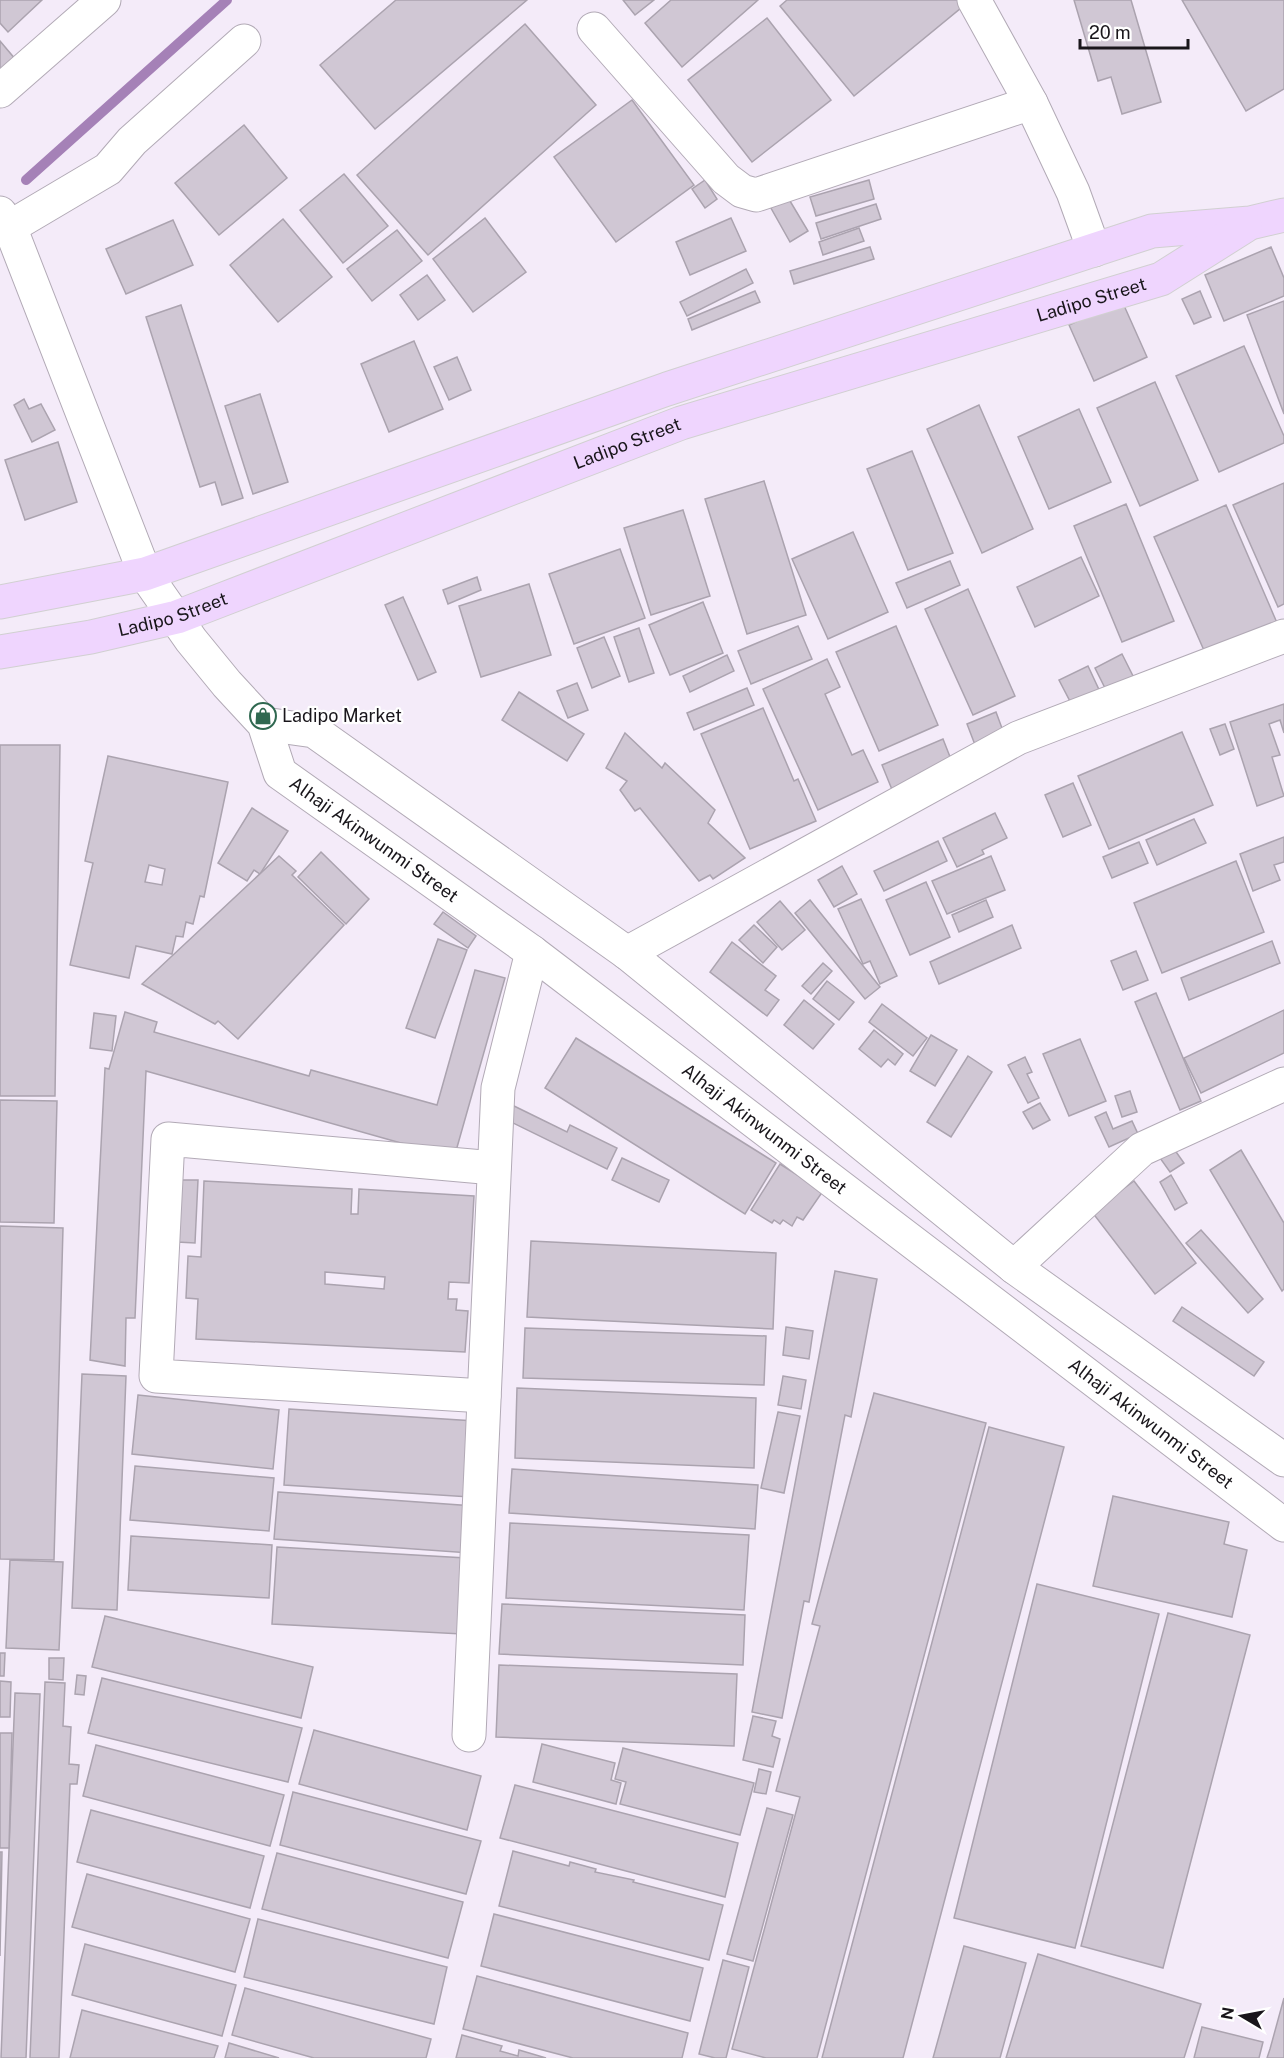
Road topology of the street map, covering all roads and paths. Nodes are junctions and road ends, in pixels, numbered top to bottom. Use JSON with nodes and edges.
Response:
{"nodes":[{"id":1,"x":104,"y":0,"type":"edge"},
{"id":2,"x":974,"y":0,"type":"edge"},
{"id":3,"x":594,"y":29,"type":"dead end"},
{"id":4,"x":244,"y":41,"type":"dead end"},
{"id":5,"x":0,"y":91,"type":"edge"},
{"id":6,"x":1031,"y":103,"type":"junction"},
{"id":7,"x":1284,"y":215,"type":"edge"},
{"id":8,"x":5,"y":220,"type":"edge"},
{"id":9,"x":1250,"y":223,"type":"junction"},
{"id":10,"x":1094,"y":250,"type":"junction"},
{"id":11,"x":145,"y":574,"type":"junction"},
{"id":12,"x":0,"y":602,"type":"edge"},
{"id":13,"x":177,"y":617,"type":"junction"},
{"id":14,"x":1284,"y":636,"type":"edge"},
{"id":15,"x":0,"y":652,"type":"edge"},
{"id":16,"x":264,"y":724,"type":"junction"},
{"id":17,"x":532,"y":952,"type":"junction"},
{"id":18,"x":627,"y":953,"type":"junction"},
{"id":19,"x":1284,"y":1084,"type":"edge"},
{"id":20,"x":494,"y":1168,"type":"junction"},
{"id":21,"x":1014,"y":1267,"type":"junction"},
{"id":22,"x":484,"y":1396,"type":"junction"},
{"id":23,"x":1284,"y":1460,"type":"edge"},
{"id":24,"x":1284,"y":1525,"type":"edge"},
{"id":25,"x":469,"y":1735,"type":"dead end"}],
"edges":[{"from":1,"to":5,"type":"street"},
{"from":2,"to":6,"type":"street"},
{"from":3,"to":6,"type":"street"},
{"from":4,"to":8,"type":"street"},
{"from":6,"to":10,"type":"street"},
{"from":7,"to":9,"type":"main road","name":"Ladipo Street"},
{"from":8,"to":11,"type":"street","name":"Alhaji Akinwunmi Street"},
{"from":9,"to":10,"type":"main road","name":"Ladipo Street"},
{"from":9,"to":13,"type":"main road","name":"Ladipo Street"},
{"from":10,"to":11,"type":"main road","name":"Ladipo Street"},
{"from":11,"to":12,"type":"main road","name":"Ladipo Street"},
{"from":11,"to":13,"type":"street","name":"Alhaji Akinwunmi Street"},
{"from":13,"to":15,"type":"main road","name":"Ladipo Street"},
{"from":13,"to":16,"type":"street","name":"Alhaji Akinwunmi Street"},
{"from":14,"to":18,"type":"street"},
{"from":16,"to":17,"type":"street","name":"Alhaji Akinwunmi Street"},
{"from":16,"to":18,"type":"street"},
{"from":17,"to":20,"type":"street"},
{"from":17,"to":24,"type":"street","name":"Alhaji Akinwunmi Street"},
{"from":18,"to":21,"type":"street"},
{"from":19,"to":21,"type":"street"},
{"from":20,"to":22,"type":"street"},
{"from":20,"to":22,"type":"street"},
{"from":21,"to":23,"type":"street"},
{"from":22,"to":25,"type":"street"}]}
